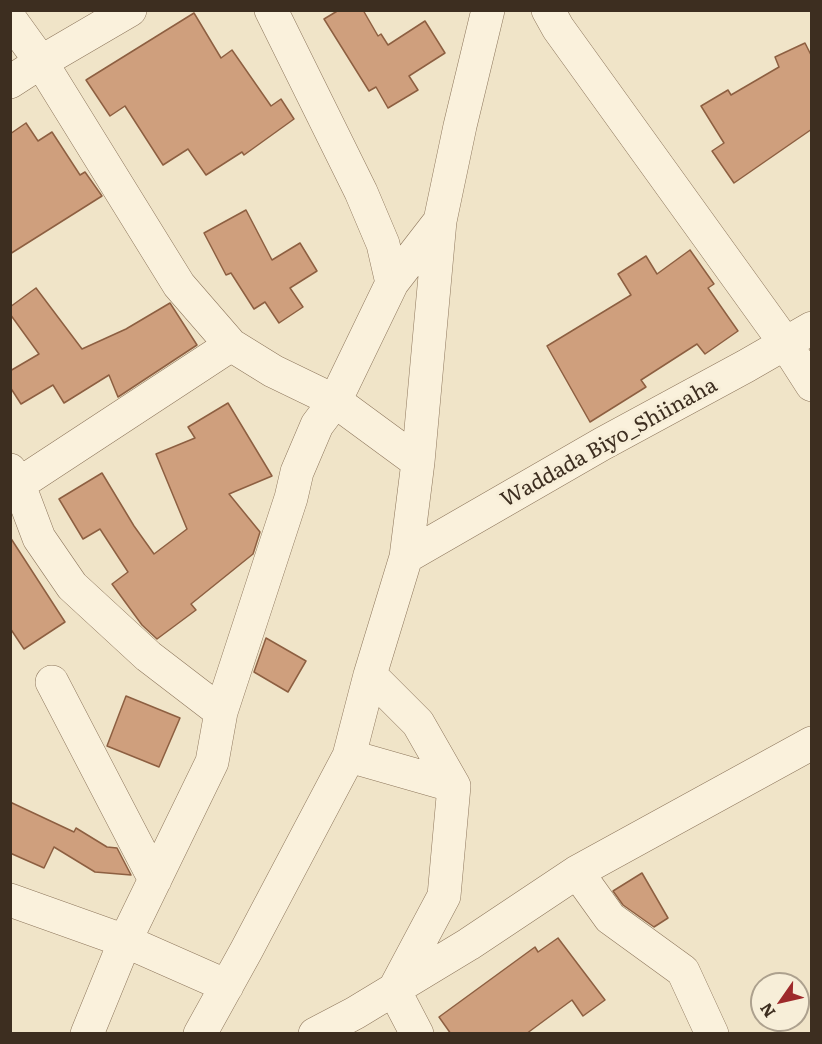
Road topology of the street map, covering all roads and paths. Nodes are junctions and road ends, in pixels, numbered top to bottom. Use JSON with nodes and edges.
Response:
{"nodes":[{"id":1,"x":129,"y":10,"type":"edge"},
{"id":2,"x":271,"y":10,"type":"edge"},
{"id":3,"x":488,"y":10,"type":"edge"},
{"id":4,"x":548,"y":10,"type":"edge"},
{"id":5,"x":10,"y":19,"type":"edge"},
{"id":6,"x":41,"y":62,"type":"junction"},
{"id":7,"x":10,"y":82,"type":"edge"},
{"id":8,"x":441,"y":221,"type":"junction"},
{"id":9,"x":392,"y":283,"type":"junction"},
{"id":10,"x":798,"y":336,"type":"edge"},
{"id":11,"x":231,"y":345,"type":"junction"},
{"id":12,"x":812,"y":385,"type":"edge"},
{"id":13,"x":335,"y":401,"type":"junction"},
{"id":14,"x":418,"y":462,"type":"junction"},
{"id":15,"x":13,"y":482,"type":"edge"},
{"id":16,"x":406,"y":557,"type":"junction"},
{"id":17,"x":370,"y":675,"type":"junction"},
{"id":18,"x":52,"y":682,"type":"dead end"},
{"id":19,"x":220,"y":712,"type":"junction"},
{"id":20,"x":812,"y":743,"type":"edge"},
{"id":21,"x":349,"y":756,"type":"junction"},
{"id":22,"x":454,"y":786,"type":"junction"},
{"id":23,"x":577,"y":872,"type":"junction"},
{"id":24,"x":155,"y":880,"type":"junction"},
{"id":25,"x":10,"y":900,"type":"edge"},
{"id":26,"x":125,"y":941,"type":"junction"},
{"id":27,"x":227,"y":986,"type":"junction"},
{"id":28,"x":394,"y":990,"type":"junction"},
{"id":29,"x":87,"y":1034,"type":"edge"},
{"id":30,"x":200,"y":1034,"type":"edge"},
{"id":31,"x":315,"y":1034,"type":"edge"},
{"id":32,"x":417,"y":1034,"type":"edge"},
{"id":33,"x":712,"y":1034,"type":"edge"}],
"edges":[{"from":1,"to":6,"type":"street"},
{"from":2,"to":9,"type":"street"},
{"from":3,"to":8,"type":"street"},
{"from":4,"to":10,"type":"street"},
{"from":5,"to":6,"type":"street"},
{"from":6,"to":7,"type":"street"},
{"from":6,"to":11,"type":"street"},
{"from":8,"to":9,"type":"street"},
{"from":8,"to":14,"type":"street"},
{"from":9,"to":13,"type":"street"},
{"from":10,"to":12,"type":"street"},
{"from":10,"to":16,"type":"street","name":"Waddada Biyo_Shiinaha"},
{"from":11,"to":13,"type":"street"},
{"from":11,"to":15,"type":"street"},
{"from":13,"to":14,"type":"street"},
{"from":13,"to":19,"type":"street"},
{"from":14,"to":16,"type":"street"},
{"from":15,"to":19,"type":"street"},
{"from":16,"to":17,"type":"street"},
{"from":17,"to":21,"type":"street"},
{"from":17,"to":22,"type":"street"},
{"from":18,"to":24,"type":"street"},
{"from":19,"to":24,"type":"street"},
{"from":20,"to":23,"type":"street"},
{"from":21,"to":22,"type":"street"},
{"from":21,"to":27,"type":"street"},
{"from":22,"to":28,"type":"street"},
{"from":23,"to":28,"type":"street"},
{"from":23,"to":33,"type":"street"},
{"from":24,"to":26,"type":"street"},
{"from":25,"to":26,"type":"street"},
{"from":26,"to":27,"type":"street"},
{"from":26,"to":29,"type":"street"},
{"from":27,"to":30,"type":"street"},
{"from":28,"to":31,"type":"street"},
{"from":28,"to":32,"type":"street"}]}
